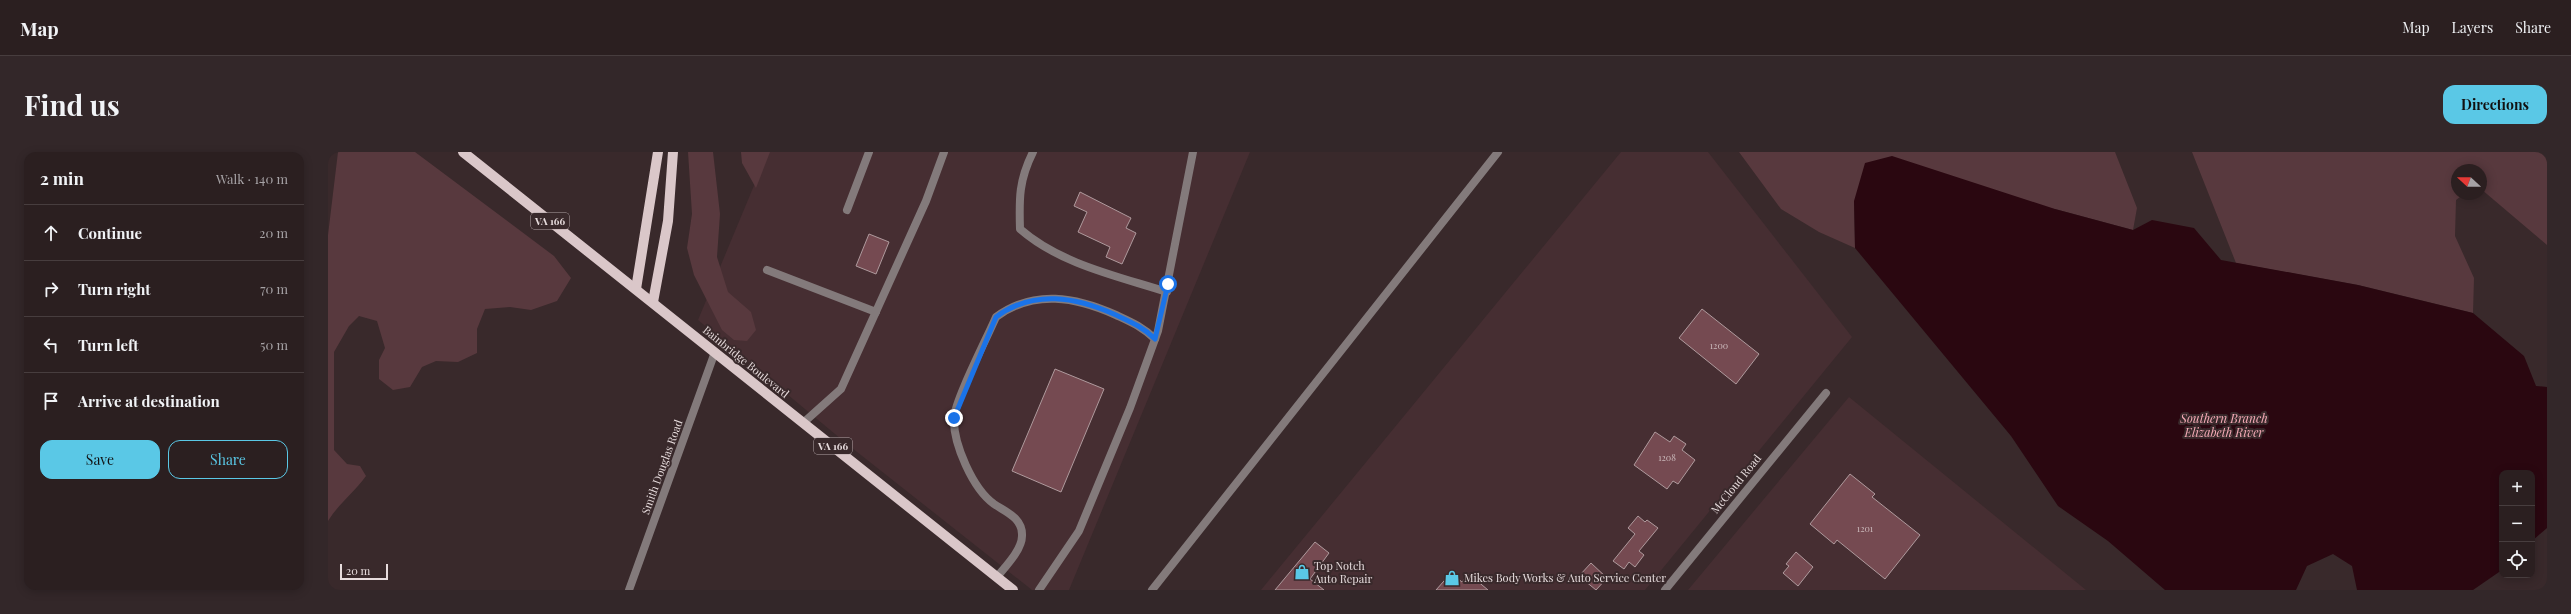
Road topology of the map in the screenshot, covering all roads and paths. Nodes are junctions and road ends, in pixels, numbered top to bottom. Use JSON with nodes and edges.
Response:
{"nodes":[{"id":1,"x":464,"y":152,"type":"edge"},
{"id":2,"x":658,"y":152,"type":"edge"},
{"id":3,"x":672,"y":152,"type":"edge"},
{"id":4,"x":869,"y":152,"type":"edge"},
{"id":5,"x":944,"y":152,"type":"edge"},
{"id":6,"x":1033,"y":152,"type":"edge"},
{"id":7,"x":1193,"y":152,"type":"edge"},
{"id":8,"x":1498,"y":152,"type":"edge"},
{"id":9,"x":847,"y":210,"type":"dead end"},
{"id":10,"x":766,"y":270,"type":"dead end"},
{"id":11,"x":636,"y":289,"type":"junction"},
{"id":12,"x":1167,"y":292,"type":"junction"},
{"id":13,"x":653,"y":302,"type":"junction"},
{"id":14,"x":876,"y":312,"type":"junction"},
{"id":15,"x":1155,"y":339,"type":"junction"},
{"id":16,"x":715,"y":352,"type":"junction"},
{"id":17,"x":1826,"y":392,"type":"dead end"},
{"id":18,"x":803,"y":423,"type":"junction"},
{"id":19,"x":997,"y":577,"type":"junction"},
{"id":20,"x":630,"y":590,"type":"edge"},
{"id":21,"x":1013,"y":590,"type":"edge"},
{"id":22,"x":1039,"y":590,"type":"edge"},
{"id":23,"x":1152,"y":590,"type":"edge"},
{"id":24,"x":1665,"y":590,"type":"edge"}],
"edges":[{"from":1,"to":11,"type":"main road","name":"Bainbridge Boulevard","number":"VA 166"},
{"from":2,"to":11,"type":"main road"},
{"from":3,"to":13,"type":"main road"},
{"from":4,"to":9,"type":"street"},
{"from":5,"to":14,"type":"street"},
{"from":6,"to":12,"type":"street"},
{"from":7,"to":12,"type":"street"},
{"from":8,"to":23,"type":"street"},
{"from":10,"to":14,"type":"street"},
{"from":11,"to":13,"type":"main road","name":"Bainbridge Boulevard","number":"VA 166"},
{"from":12,"to":15,"type":"street"},
{"from":13,"to":16,"type":"main road","name":"Bainbridge Boulevard","number":"VA 166"},
{"from":14,"to":18,"type":"street"},
{"from":15,"to":19,"type":"street"},
{"from":15,"to":22,"type":"street"},
{"from":16,"to":18,"type":"main road","name":"Bainbridge Boulevard","number":"VA 166"},
{"from":16,"to":20,"type":"street","name":"Smith Douglas Road"},
{"from":17,"to":24,"type":"street","name":"McCloud Road"},
{"from":18,"to":19,"type":"main road","name":"Bainbridge Boulevard","number":"VA 166"},
{"from":19,"to":21,"type":"main road","name":"Bainbridge Boulevard","number":"VA 166"}]}
